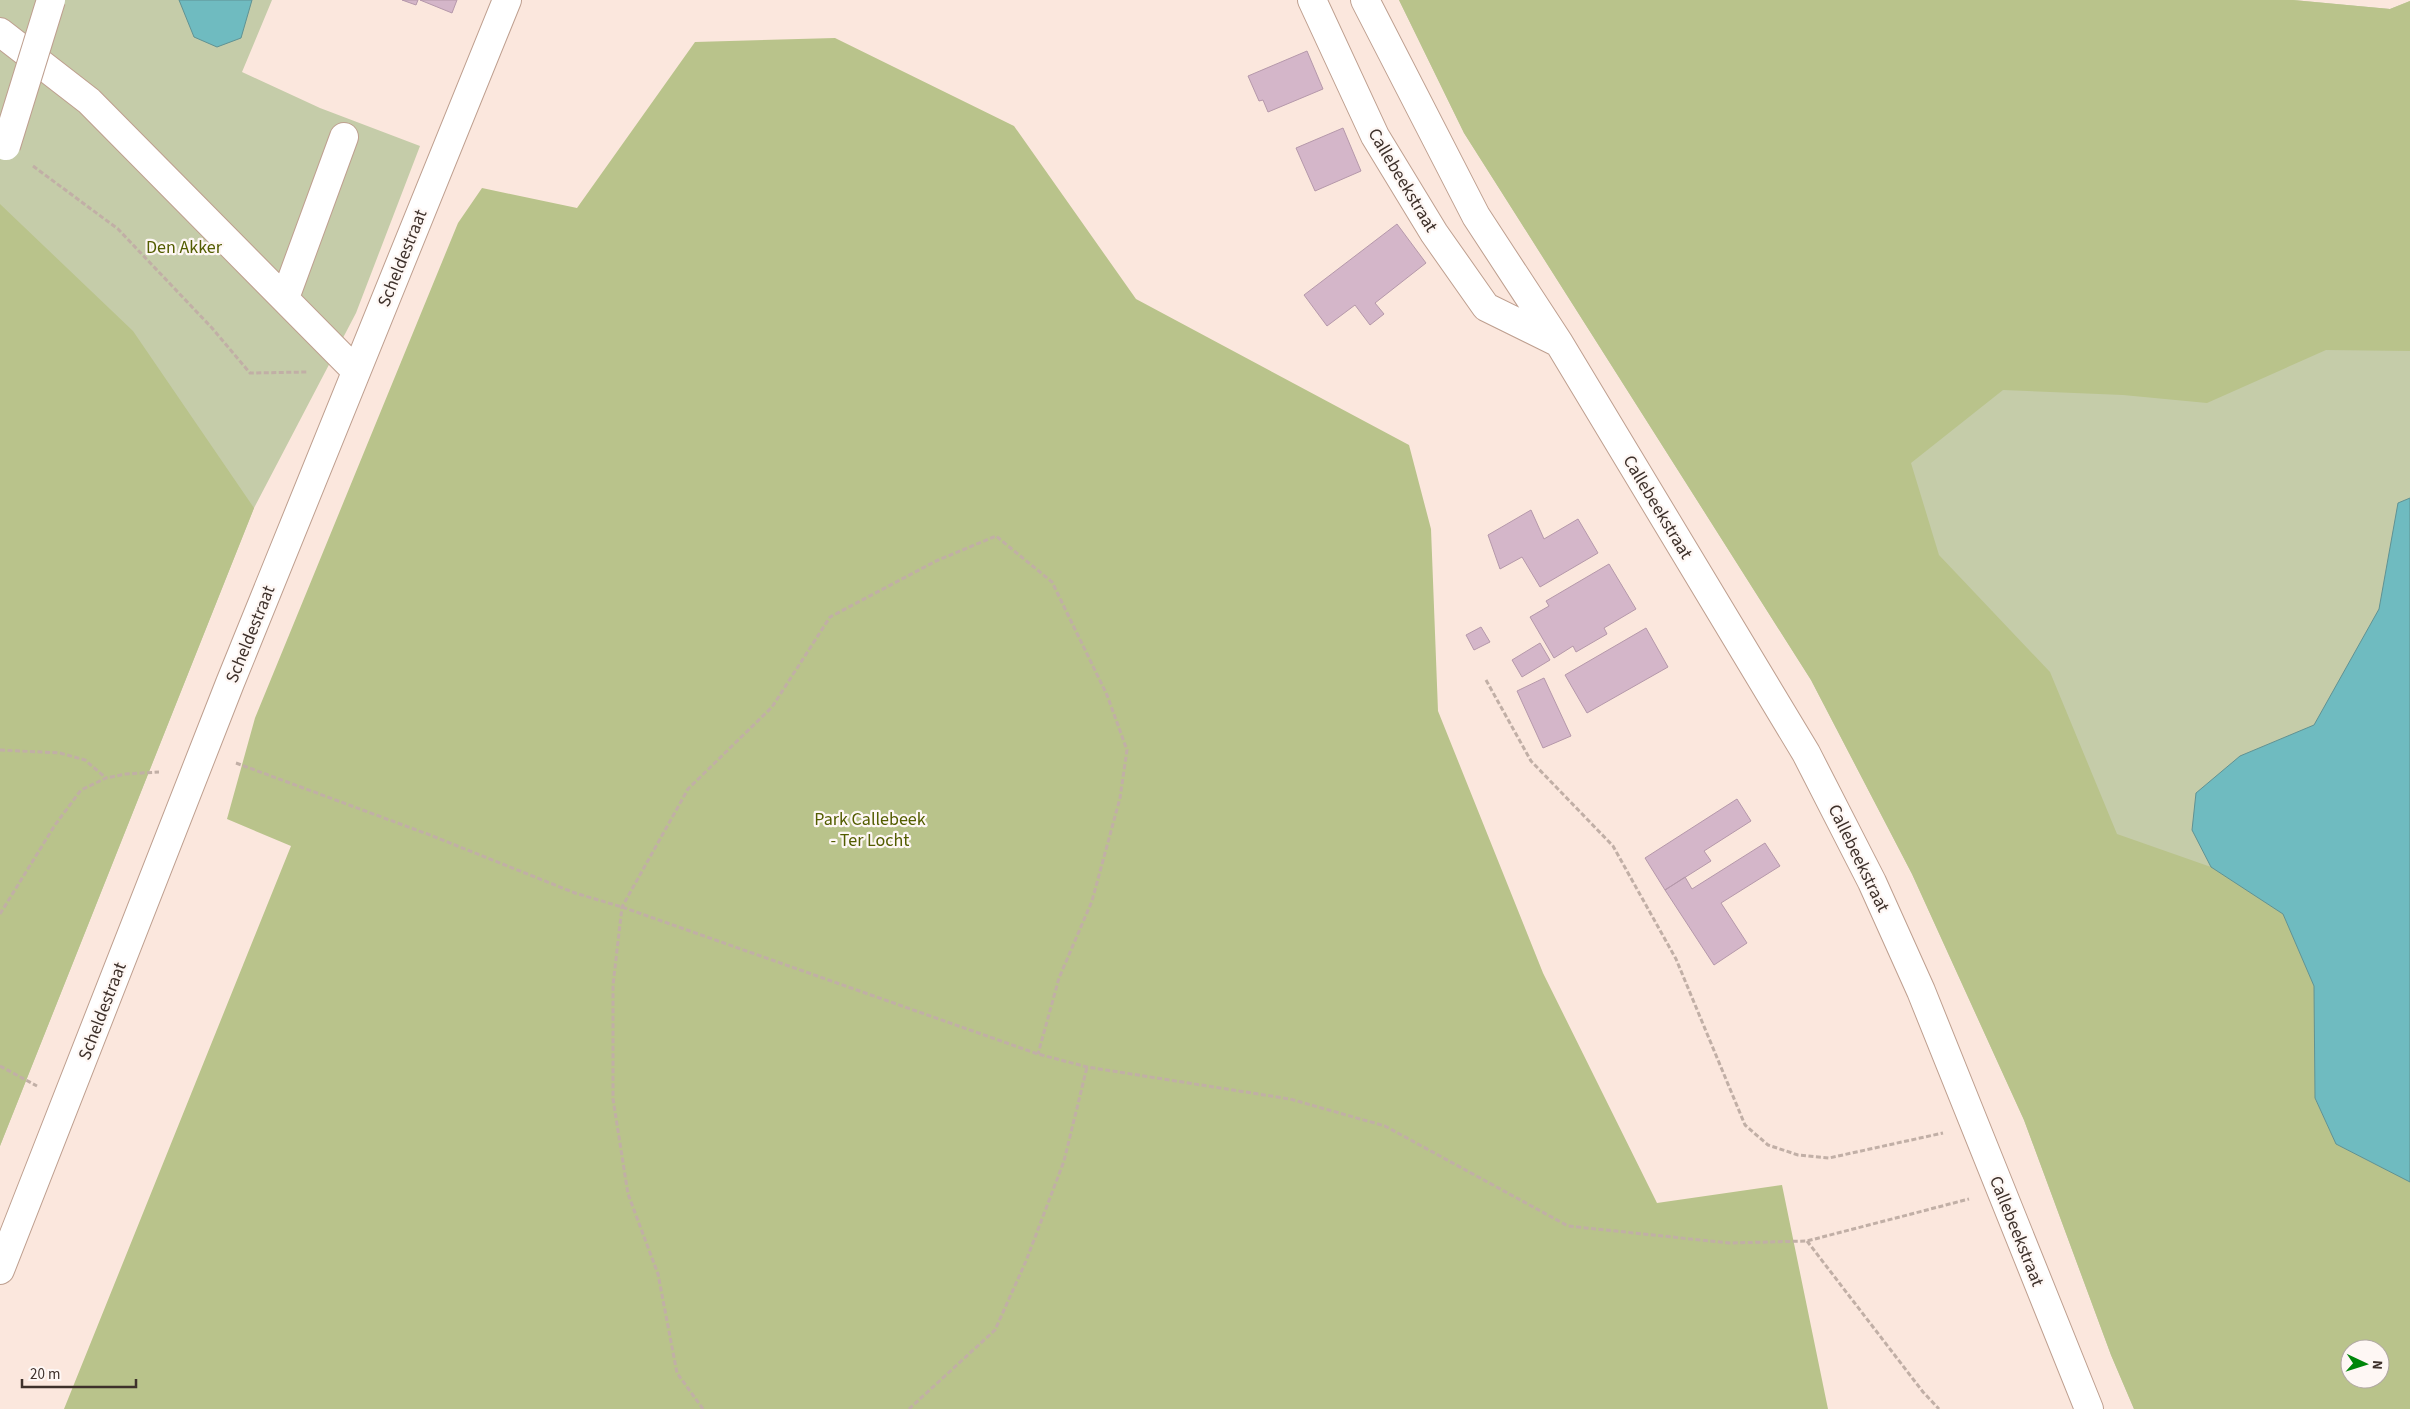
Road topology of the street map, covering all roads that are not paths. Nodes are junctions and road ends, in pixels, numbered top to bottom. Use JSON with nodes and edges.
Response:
{"nodes":[{"id":1,"x":51,"y":0,"type":"edge"},
{"id":2,"x":507,"y":0,"type":"edge"},
{"id":3,"x":1312,"y":0,"type":"edge"},
{"id":4,"x":1364,"y":0,"type":"edge"},
{"id":5,"x":0,"y":32,"type":"edge"},
{"id":6,"x":344,"y":137,"type":"dead end"},
{"id":7,"x":6,"y":146,"type":"road end"},
{"id":8,"x":285,"y":298,"type":"junction"},
{"id":9,"x":1559,"y":343,"type":"junction"},
{"id":10,"x":356,"y":371,"type":"junction"},
{"id":11,"x":0,"y":1270,"type":"edge"},
{"id":12,"x":2089,"y":1409,"type":"edge"}],
"edges":[{"from":1,"to":7,"type":"street","bridge":true},
{"from":2,"to":10,"type":"street","name":"Scheldestraat"},
{"from":3,"to":9,"type":"street","name":"Callebeekstraat"},
{"from":4,"to":9,"type":"street","name":"Callebeekstraat"},
{"from":5,"to":8,"type":"street"},
{"from":6,"to":8,"type":"street"},
{"from":8,"to":10,"type":"street"},
{"from":9,"to":12,"type":"street","name":"Callebeekstraat"},
{"from":10,"to":11,"type":"street","name":"Scheldestraat"}]}
